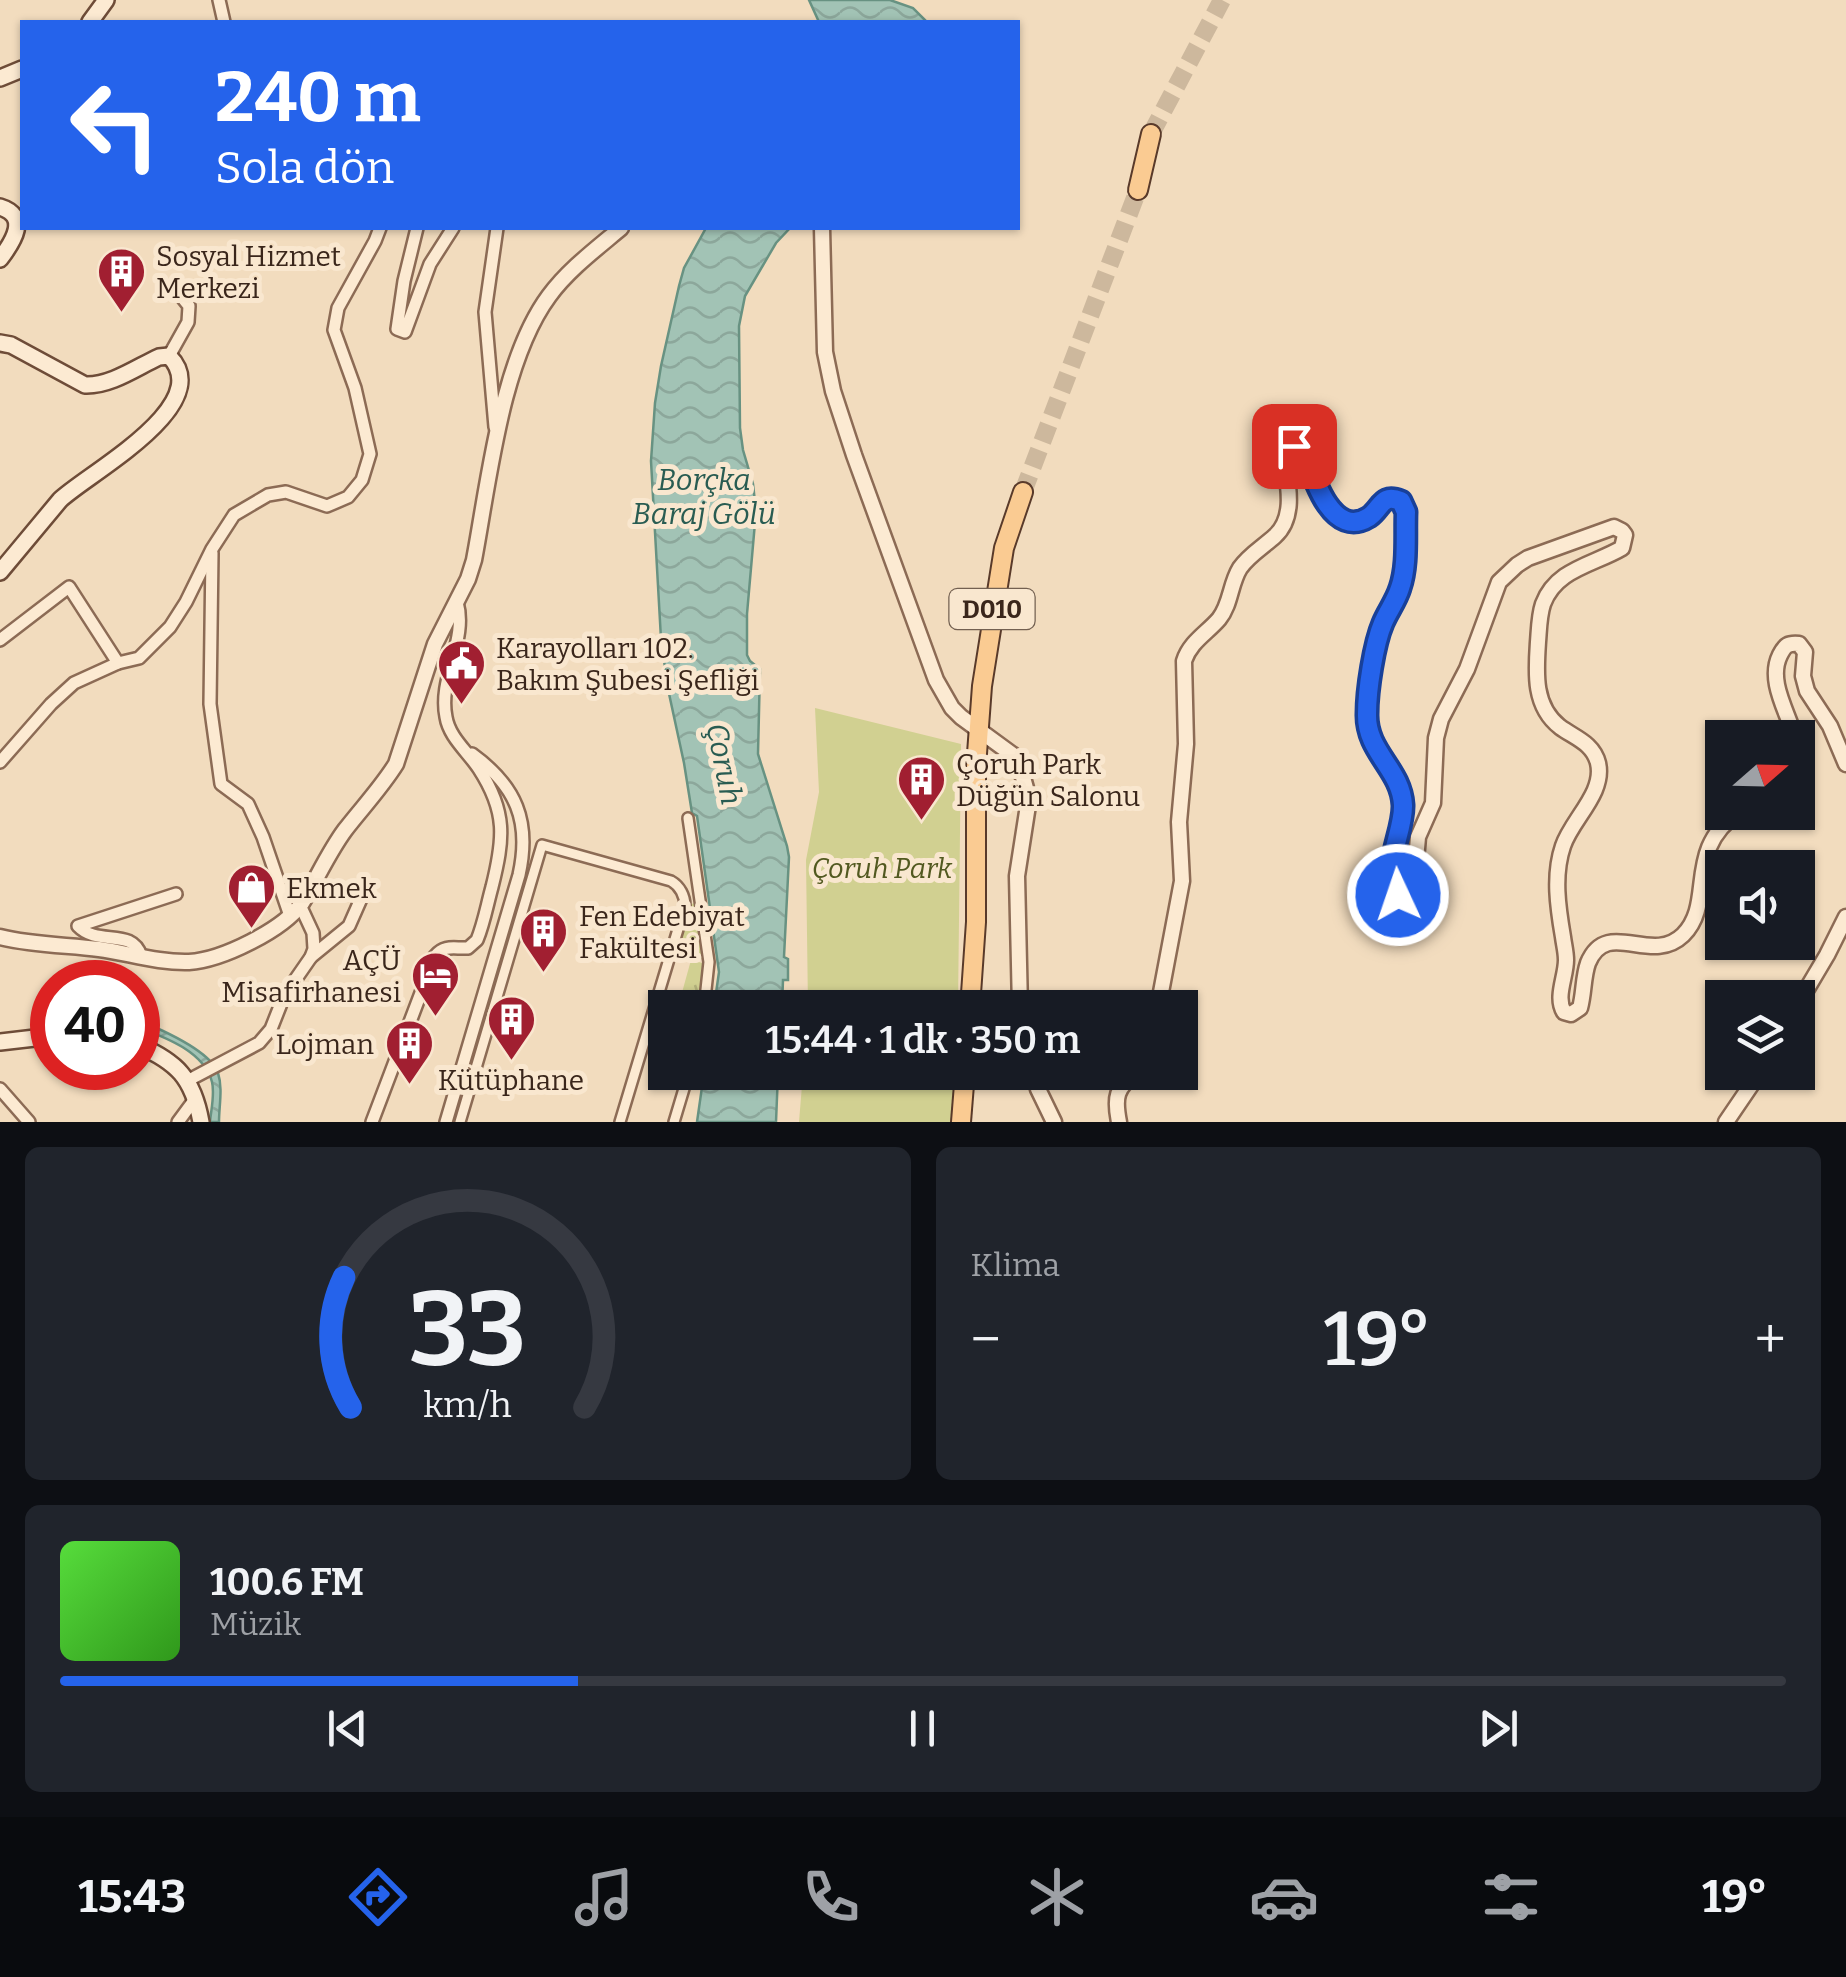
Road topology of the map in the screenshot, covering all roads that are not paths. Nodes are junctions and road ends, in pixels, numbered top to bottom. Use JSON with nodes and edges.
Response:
{"nodes":[{"id":1,"x":1151,"y":134,"type":"tunnel mouth"},
{"id":2,"x":1138,"y":190,"type":"tunnel mouth"},
{"id":3,"x":0,"y":207,"type":"edge"},
{"id":4,"x":19,"y":218,"type":"edge"},
{"id":5,"x":379,"y":230,"type":"edge"},
{"id":6,"x":417,"y":230,"type":"edge"},
{"id":7,"x":452,"y":230,"type":"edge"},
{"id":8,"x":498,"y":230,"type":"edge"},
{"id":9,"x":619,"y":230,"type":"edge"},
{"id":10,"x":822,"y":235,"type":"edge"},
{"id":11,"x":0,"y":259,"type":"edge"},
{"id":12,"x":172,"y":286,"type":"dead end"},
{"id":13,"x":0,"y":343,"type":"edge"},
{"id":14,"x":169,"y":356,"type":"junction"},
{"id":15,"x":496,"y":438,"type":"junction"},
{"id":16,"x":1022,"y":492,"type":"tunnel mouth"},
{"id":17,"x":212,"y":549,"type":"junction"},
{"id":18,"x":0,"y":572,"type":"edge"},
{"id":19,"x":457,"y":602,"type":"junction"},
{"id":20,"x":0,"y":640,"type":"edge"},
{"id":21,"x":118,"y":664,"type":"junction"},
{"id":22,"x":1789,"y":720,"type":"edge"},
{"id":23,"x":978,"y":730,"type":"junction"},
{"id":24,"x":464,"y":749,"type":"junction"},
{"id":25,"x":0,"y":762,"type":"edge"},
{"id":26,"x":1846,"y":764,"type":"edge"},
{"id":27,"x":688,"y":818,"type":"dead end"},
{"id":28,"x":1719,"y":830,"type":"edge"},
{"id":29,"x":364,"y":892,"type":"dead end"},
{"id":30,"x":176,"y":894,"type":"dead end"},
{"id":31,"x":295,"y":910,"type":"junction"},
{"id":32,"x":1846,"y":917,"type":"edge"},
{"id":33,"x":0,"y":937,"type":"edge"},
{"id":34,"x":141,"y":956,"type":"junction"},
{"id":35,"x":311,"y":957,"type":"junction"},
{"id":36,"x":1813,"y":980,"type":"edge"},
{"id":37,"x":706,"y":990,"type":"edge"},
{"id":38,"x":971,"y":990,"type":"edge"},
{"id":39,"x":1020,"y":990,"type":"edge"},
{"id":40,"x":1162,"y":990,"type":"edge"},
{"id":41,"x":30,"y":1039,"type":"edge"},
{"id":42,"x":0,"y":1042,"type":"edge"},
{"id":43,"x":160,"y":1055,"type":"edge"},
{"id":44,"x":188,"y":1081,"type":"junction"},
{"id":45,"x":0,"y":1089,"type":"edge"},
{"id":46,"x":684,"y":1090,"type":"edge"},
{"id":47,"x":964,"y":1090,"type":"edge"},
{"id":48,"x":1038,"y":1090,"type":"edge"},
{"id":49,"x":1119,"y":1090,"type":"edge"},
{"id":50,"x":1748,"y":1090,"type":"edge"},
{"id":51,"x":195,"y":1099,"type":"junction"},
{"id":52,"x":29,"y":1122,"type":"edge"},
{"id":53,"x":178,"y":1122,"type":"edge"},
{"id":54,"x":200,"y":1122,"type":"edge"},
{"id":55,"x":372,"y":1122,"type":"edge"},
{"id":56,"x":446,"y":1122,"type":"edge"},
{"id":57,"x":460,"y":1122,"type":"edge"},
{"id":58,"x":620,"y":1122,"type":"edge"},
{"id":59,"x":674,"y":1122,"type":"edge"},
{"id":60,"x":961,"y":1122,"type":"edge"},
{"id":61,"x":1054,"y":1122,"type":"edge"},
{"id":62,"x":1118,"y":1122,"type":"edge"},
{"id":63,"x":1726,"y":1122,"type":"edge"}],
"edges":[{"from":1,"to":2,"type":"main road"},
{"from":3,"to":4,"type":"main road"},
{"from":4,"to":11,"type":"main road"},
{"from":5,"to":17,"type":"street"},
{"from":6,"to":7,"type":"street"},
{"from":8,"to":15,"type":"street"},
{"from":9,"to":15,"type":"street"},
{"from":10,"to":23,"type":"street"},
{"from":12,"to":14,"type":"street"},
{"from":13,"to":14,"type":"main road"},
{"from":14,"to":18,"type":"main road"},
{"from":15,"to":19,"type":"street"},
{"from":16,"to":23,"type":"main road","number":"D010"},
{"from":17,"to":21,"type":"street"},
{"from":17,"to":31,"type":"street"},
{"from":19,"to":24,"type":"street"},
{"from":19,"to":31,"type":"street"},
{"from":20,"to":21,"type":"street"},
{"from":21,"to":25,"type":"street"},
{"from":22,"to":26,"type":"street"},
{"from":23,"to":38,"type":"main road","number":"D010"},
{"from":23,"to":39,"type":"street"},
{"from":24,"to":55,"type":"street"},
{"from":24,"to":56,"type":"street"},
{"from":27,"to":37,"type":"street"},
{"from":28,"to":40,"type":"street"},
{"from":29,"to":35,"type":"street"},
{"from":30,"to":34,"type":"street"},
{"from":31,"to":34,"type":"street"},
{"from":31,"to":35,"type":"street"},
{"from":32,"to":36,"type":"street"},
{"from":33,"to":34,"type":"street"},
{"from":35,"to":44,"type":"street"},
{"from":41,"to":42,"type":"main road"},
{"from":43,"to":44,"type":"main road"},
{"from":44,"to":51,"type":"main road"},
{"from":45,"to":52,"type":"street"},
{"from":46,"to":59,"type":"street"},
{"from":47,"to":60,"type":"main road"},
{"from":48,"to":61,"type":"street"},
{"from":49,"to":62,"type":"street"},
{"from":50,"to":63,"type":"street"},
{"from":51,"to":53,"type":"street"},
{"from":51,"to":54,"type":"main road"},
{"from":57,"to":58,"type":"street"}]}
